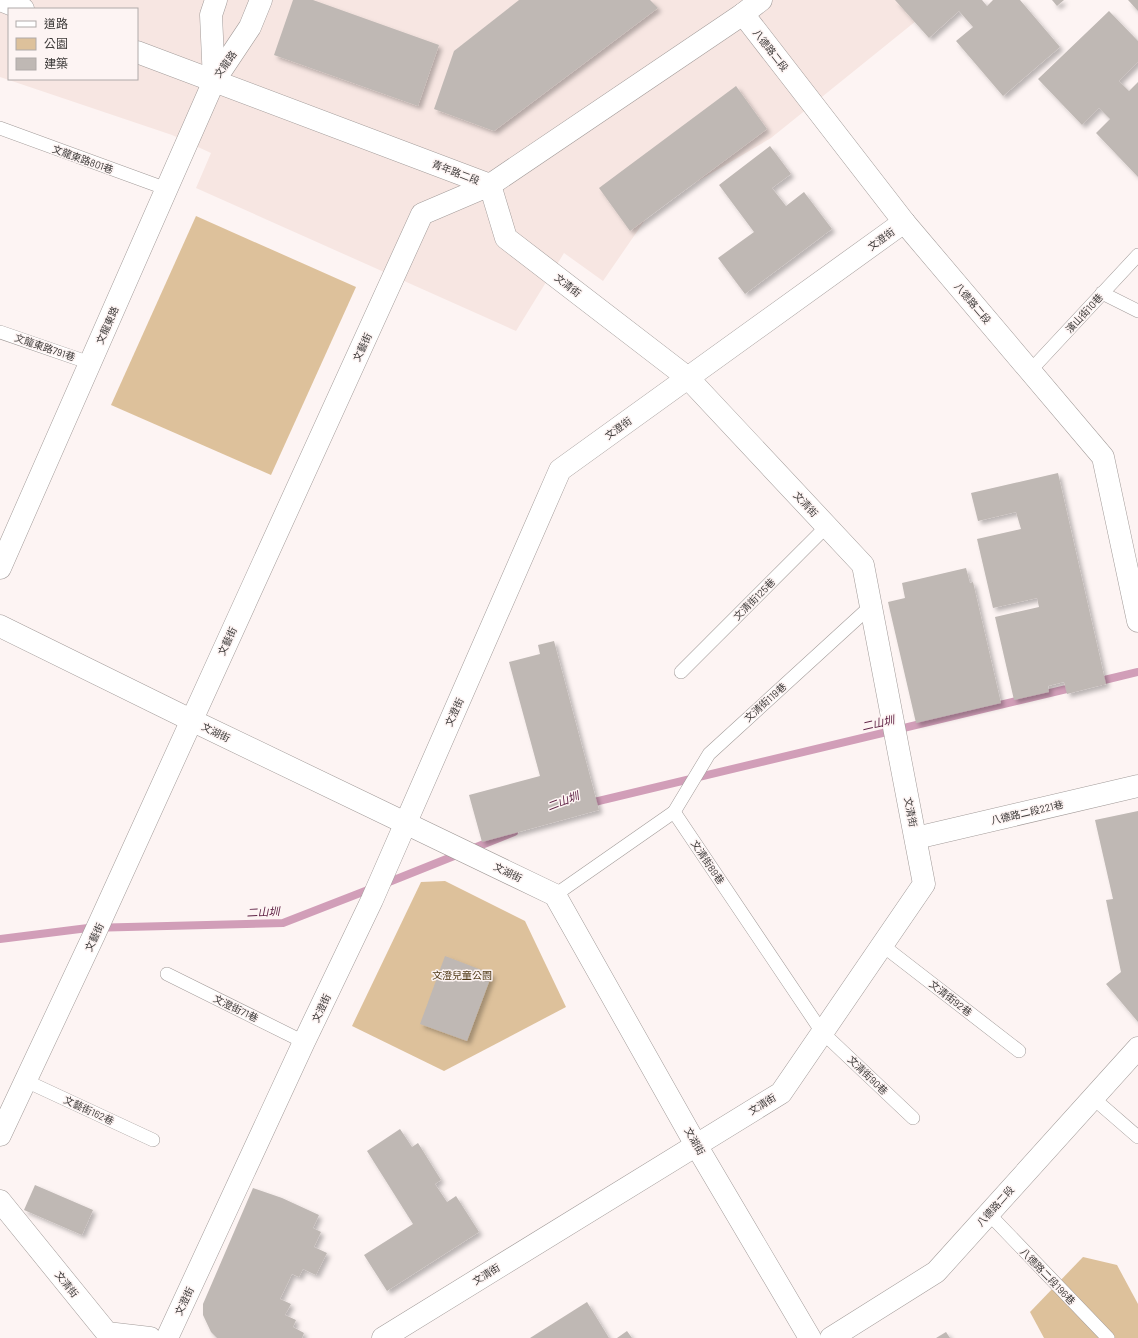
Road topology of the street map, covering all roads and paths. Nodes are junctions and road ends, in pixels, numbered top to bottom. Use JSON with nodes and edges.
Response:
{"nodes":[{"id":1,"x":0,"y":0,"type":"edge"},
{"id":2,"x":216,"y":0,"type":"edge"},
{"id":3,"x":261,"y":0,"type":"edge"},
{"id":4,"x":761,"y":0,"type":"edge"},
{"id":5,"x":20,"y":8,"type":"edge"},
{"id":6,"x":743,"y":14,"type":"junction"},
{"id":7,"x":138,"y":52,"type":"edge"},
{"id":8,"x":214,"y":81,"type":"junction"},
{"id":9,"x":0,"y":128,"type":"edge"},
{"id":10,"x":490,"y":185,"type":"junction"},
{"id":11,"x":167,"y":189,"type":"junction"},
{"id":12,"x":904,"y":222,"type":"junction"},
{"id":13,"x":1138,"y":254,"type":"edge"},
{"id":14,"x":1102,"y":293,"type":"junction"},
{"id":15,"x":1138,"y":311,"type":"edge"},
{"id":16,"x":0,"y":332,"type":"edge"},
{"id":17,"x":90,"y":363,"type":"junction"},
{"id":18,"x":1030,"y":371,"type":"junction"},
{"id":19,"x":688,"y":378,"type":"junction"},
{"id":20,"x":827,"y":526,"type":"junction"},
{"id":21,"x":0,"y":568,"type":"edge"},
{"id":22,"x":872,"y":605,"type":"junction"},
{"id":23,"x":1138,"y":622,"type":"edge"},
{"id":24,"x":0,"y":626,"type":"edge"},
{"id":25,"x":681,"y":672,"type":"dead end"},
{"id":26,"x":191,"y":720,"type":"junction"},
{"id":27,"x":1138,"y":786,"type":"edge"},
{"id":28,"x":674,"y":812,"type":"junction"},
{"id":29,"x":406,"y":823,"type":"junction"},
{"id":30,"x":916,"y":838,"type":"junction"},
{"id":31,"x":555,"y":895,"type":"junction"},
{"id":32,"x":882,"y":945,"type":"junction"},
{"id":33,"x":167,"y":974,"type":"dead end"},
{"id":34,"x":822,"y":1032,"type":"junction"},
{"id":35,"x":304,"y":1042,"type":"junction"},
{"id":36,"x":1138,"y":1048,"type":"edge"},
{"id":37,"x":1019,"y":1050,"type":"dead end"},
{"id":38,"x":26,"y":1081,"type":"junction"},
{"id":39,"x":1093,"y":1098,"type":"junction"},
{"id":40,"x":913,"y":1118,"type":"dead end"},
{"id":41,"x":0,"y":1135,"type":"edge"},
{"id":42,"x":1138,"y":1138,"type":"edge"},
{"id":43,"x":153,"y":1140,"type":"dead end"},
{"id":44,"x":696,"y":1145,"type":"junction"},
{"id":45,"x":0,"y":1201,"type":"edge"},
{"id":46,"x":988,"y":1213,"type":"junction"},
{"id":47,"x":150,"y":1338,"type":"edge"},
{"id":48,"x":168,"y":1338,"type":"edge"},
{"id":49,"x":383,"y":1338,"type":"edge"},
{"id":50,"x":810,"y":1338,"type":"edge"},
{"id":51,"x":831,"y":1338,"type":"edge"},
{"id":52,"x":1108,"y":1338,"type":"edge"}],
"edges":[{"from":1,"to":5,"type":"street"},
{"from":2,"to":8,"type":"street","name":"文龍路"},
{"from":3,"to":8,"type":"street","name":"文龍路"},
{"from":4,"to":6,"type":"street","name":"青年路二段"},
{"from":6,"to":10,"type":"street","name":"青年路二段"},
{"from":6,"to":12,"type":"street","name":"八德路二段"},
{"from":7,"to":8,"type":"street","name":"青年路二段"},
{"from":8,"to":10,"type":"street","name":"青年路二段"},
{"from":8,"to":11,"type":"street","name":"文龍東路"},
{"from":9,"to":11,"type":"lane","name":"文龍東路801巷"},
{"from":10,"to":19,"type":"street","name":"文清街"},
{"from":10,"to":26,"type":"street","name":"文藝街"},
{"from":11,"to":17,"type":"street","name":"文龍東路"},
{"from":12,"to":18,"type":"street","name":"八德路二段"},
{"from":12,"to":19,"type":"street","name":"文澄街"},
{"from":13,"to":14,"type":"lane","name":"濱山街10巷"},
{"from":14,"to":15,"type":"lane"},
{"from":14,"to":18,"type":"lane","name":"濱山街10巷"},
{"from":16,"to":17,"type":"lane","name":"文龍東路791巷"},
{"from":17,"to":21,"type":"street","name":"文龍東路"},
{"from":18,"to":23,"type":"street","name":"八德路二段"},
{"from":19,"to":20,"type":"street","name":"文清街"},
{"from":19,"to":29,"type":"street","name":"文澄街"},
{"from":20,"to":22,"type":"street","name":"文清街"},
{"from":20,"to":25,"type":"lane","name":"文清街125巷"},
{"from":22,"to":28,"type":"lane","name":"文清街119巷"},
{"from":22,"to":30,"type":"street","name":"文清街"},
{"from":24,"to":26,"type":"street","name":"文湖街"},
{"from":26,"to":29,"type":"street","name":"文湖街"},
{"from":26,"to":38,"type":"street","name":"文藝街"},
{"from":27,"to":30,"type":"street","name":"八德路二段221巷"},
{"from":28,"to":31,"type":"lane"},
{"from":28,"to":34,"type":"lane","name":"文清街89巷"},
{"from":29,"to":31,"type":"street","name":"文湖街"},
{"from":29,"to":35,"type":"street","name":"文澄街"},
{"from":30,"to":32,"type":"street","name":"文清街"},
{"from":31,"to":44,"type":"street","name":"文湖街"},
{"from":32,"to":34,"type":"street","name":"文清街"},
{"from":32,"to":37,"type":"lane","name":"文清街92巷"},
{"from":33,"to":35,"type":"lane","name":"文澄街71巷"},
{"from":34,"to":40,"type":"lane","name":"文清街90巷"},
{"from":34,"to":44,"type":"street","name":"文清街"},
{"from":35,"to":48,"type":"street","name":"文澄街"},
{"from":36,"to":39,"type":"street","name":"八德路二段"},
{"from":38,"to":41,"type":"street","name":"文藝街"},
{"from":38,"to":43,"type":"lane","name":"文藝街162巷"},
{"from":39,"to":42,"type":"lane"},
{"from":39,"to":46,"type":"street","name":"八德路二段"},
{"from":44,"to":49,"type":"street","name":"文清街"},
{"from":44,"to":50,"type":"street","name":"文湖街"},
{"from":45,"to":47,"type":"street","name":"文清街"},
{"from":46,"to":51,"type":"street","name":"八德路二段"},
{"from":46,"to":52,"type":"lane","name":"八德路二段196巷"}]}
